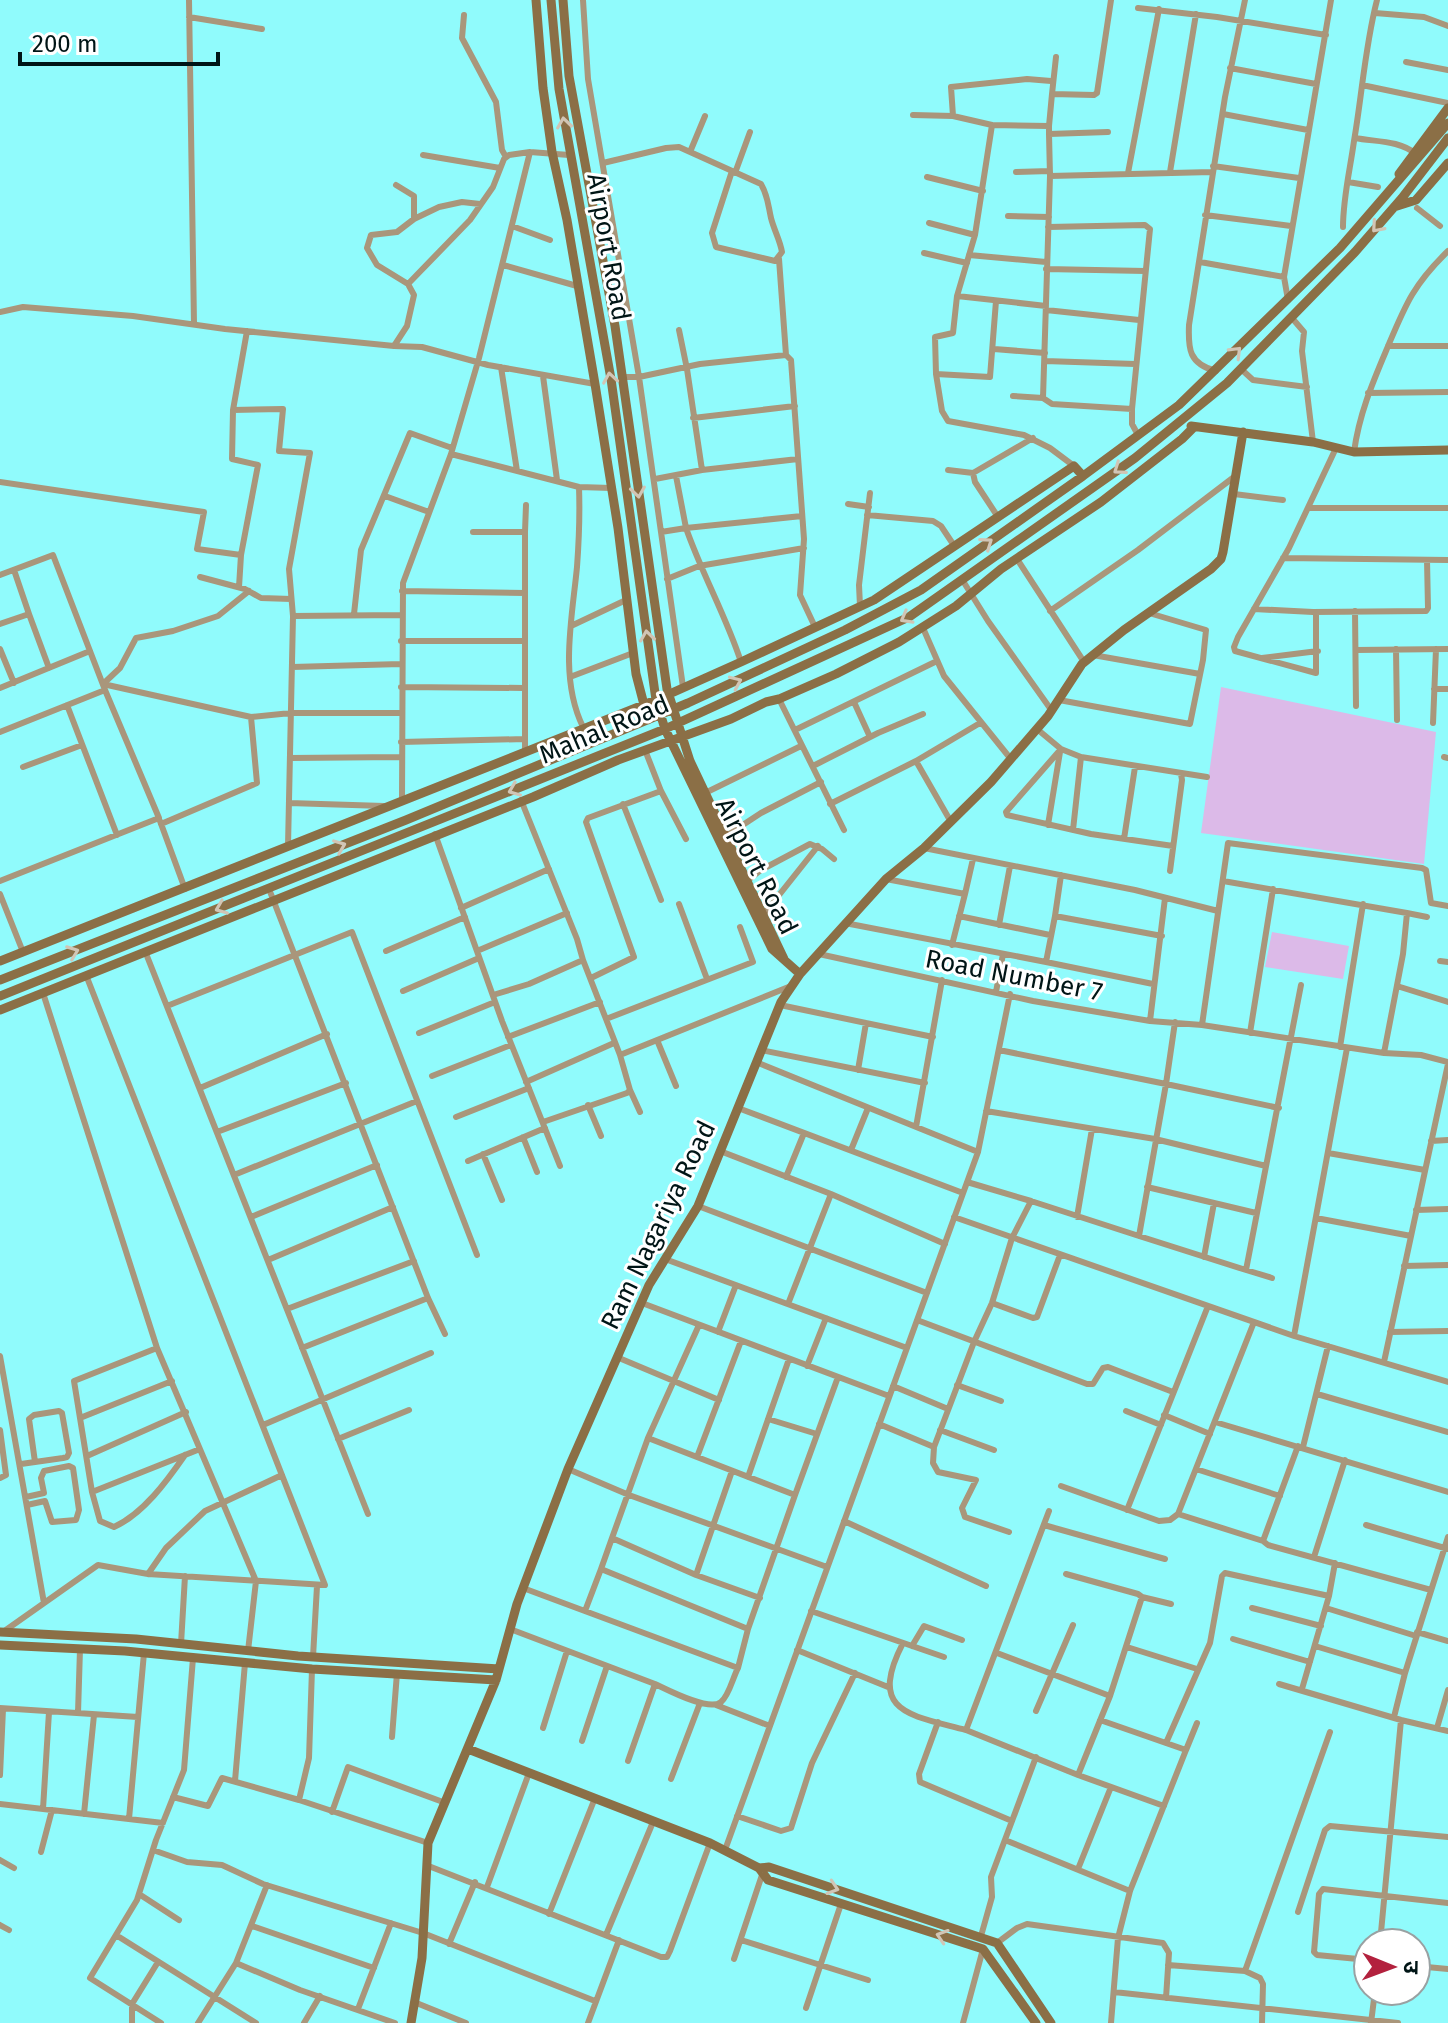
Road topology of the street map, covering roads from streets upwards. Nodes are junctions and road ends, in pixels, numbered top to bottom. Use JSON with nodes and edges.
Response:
{"nodes":[{"id":1,"x":189,"y":0,"type":"edge"},
{"id":2,"x":536,"y":0,"type":"edge"},
{"id":3,"x":551,"y":0,"type":"edge"},
{"id":4,"x":563,"y":0,"type":"edge"},
{"id":5,"x":583,"y":0,"type":"edge"},
{"id":6,"x":1111,"y":0,"type":"edge"},
{"id":7,"x":1245,"y":0,"type":"edge"},
{"id":8,"x":1331,"y":0,"type":"edge"},
{"id":9,"x":1377,"y":0,"type":"edge"},
{"id":10,"x":1138,"y":8,"type":"dead end"},
{"id":11,"x":1159,"y":9,"type":"junction"},
{"id":12,"x":1375,"y":13,"type":"junction"},
{"id":13,"x":1196,"y":14,"type":"junction"},
{"id":14,"x":464,"y":15,"type":"dead end"},
{"id":15,"x":189,"y":17,"type":"junction"},
{"id":16,"x":1240,"y":20,"type":"junction"},
{"id":17,"x":1448,"y":26,"type":"edge"},
{"id":18,"x":262,"y":29,"type":"dead end"},
{"id":19,"x":1326,"y":35,"type":"junction"},
{"id":20,"x":1056,"y":57,"type":"dead end"},
{"id":21,"x":1406,"y":62,"type":"dead end"},
{"id":22,"x":1230,"y":68,"type":"junction"},
{"id":23,"x":1448,"y":70,"type":"edge"},
{"id":24,"x":1051,"y":81,"type":"junction"},
{"id":25,"x":1316,"y":84,"type":"junction"},
{"id":26,"x":1362,"y":85,"type":"junction"},
{"id":27,"x":1052,"y":94,"type":"junction"},
{"id":28,"x":1448,"y":106,"type":"edge"},
{"id":29,"x":1223,"y":114,"type":"junction"},
{"id":30,"x":913,"y":115,"type":"dead end"},
{"id":31,"x":705,"y":116,"type":"dead end"},
{"id":32,"x":953,"y":116,"type":"junction"},
{"id":33,"x":1448,"y":123,"type":"edge"},
{"id":34,"x":992,"y":125,"type":"junction"},
{"id":35,"x":1049,"y":130,"type":"junction"},
{"id":36,"x":1308,"y":130,"type":"junction"},
{"id":37,"x":750,"y":132,"type":"dead end"},
{"id":38,"x":1108,"y":132,"type":"dead end"},
{"id":39,"x":1355,"y":138,"type":"junction"},
{"id":40,"x":1448,"y":138,"type":"edge"},
{"id":41,"x":530,"y":152,"type":"junction"},
{"id":42,"x":552,"y":152,"type":"junction"},
{"id":43,"x":690,"y":152,"type":"junction"},
{"id":44,"x":423,"y":155,"type":"dead end"},
{"id":45,"x":569,"y":155,"type":"junction"},
{"id":46,"x":506,"y":157,"type":"junction"},
{"id":47,"x":1420,"y":159,"type":"junction"},
{"id":48,"x":603,"y":163,"type":"junction"},
{"id":49,"x":1448,"y":163,"type":"edge"},
{"id":50,"x":500,"y":168,"type":"junction"},
{"id":51,"x":1213,"y":169,"type":"junction"},
{"id":52,"x":734,"y":172,"type":"junction"},
{"id":53,"x":1016,"y":172,"type":"dead end"},
{"id":54,"x":1170,"y":172,"type":"junction"},
{"id":55,"x":1050,"y":173,"type":"junction"},
{"id":56,"x":1128,"y":173,"type":"junction"},
{"id":57,"x":927,"y":177,"type":"dead end"},
{"id":58,"x":1299,"y":178,"type":"junction"},
{"id":59,"x":1348,"y":182,"type":"junction"},
{"id":60,"x":1433,"y":183,"type":"junction"},
{"id":61,"x":396,"y":185,"type":"dead end"},
{"id":62,"x":1378,"y":187,"type":"dead end"},
{"id":63,"x":983,"y":191,"type":"junction"},
{"id":64,"x":480,"y":204,"type":"junction"},
{"id":65,"x":1394,"y":207,"type":"junction"},
{"id":66,"x":1417,"y":208,"type":"dead end"},
{"id":67,"x":1205,"y":215,"type":"junction"},
{"id":68,"x":1008,"y":216,"type":"dead end"},
{"id":69,"x":1049,"y":217,"type":"junction"},
{"id":70,"x":414,"y":219,"type":"junction"},
{"id":71,"x":929,"y":223,"type":"dead end"},
{"id":72,"x":512,"y":226,"type":"junction"},
{"id":73,"x":1291,"y":226,"type":"junction"},
{"id":74,"x":1440,"y":226,"type":"dead end"},
{"id":75,"x":1048,"y":227,"type":"junction"},
{"id":76,"x":1343,"y":227,"type":"dead end"},
{"id":77,"x":975,"y":235,"type":"junction"},
{"id":78,"x":550,"y":240,"type":"dead end"},
{"id":79,"x":1448,"y":251,"type":"edge"},
{"id":80,"x":924,"y":253,"type":"dead end"},
{"id":81,"x":779,"y":259,"type":"junction"},
{"id":82,"x":968,"y":259,"type":"junction"},
{"id":83,"x":1200,"y":262,"type":"junction"},
{"id":84,"x":503,"y":265,"type":"junction"},
{"id":85,"x":1046,"y":266,"type":"junction"},
{"id":86,"x":1145,"y":271,"type":"junction"},
{"id":87,"x":1284,"y":277,"type":"junction"},
{"id":88,"x":408,"y":284,"type":"junction"},
{"id":89,"x":577,"y":286,"type":"junction"},
{"id":90,"x":957,"y":296,"type":"junction"},
{"id":91,"x":1288,"y":300,"type":"junction"},
{"id":92,"x":996,"y":301,"type":"junction"},
{"id":93,"x":1046,"y":308,"type":"junction"},
{"id":94,"x":0,"y":312,"type":"edge"},
{"id":95,"x":1292,"y":318,"type":"junction"},
{"id":96,"x":1139,"y":320,"type":"junction"},
{"id":97,"x":194,"y":324,"type":"junction"},
{"id":98,"x":679,"y":330,"type":"dead end"},
{"id":99,"x":247,"y":331,"type":"junction"},
{"id":100,"x":394,"y":346,"type":"junction"},
{"id":101,"x":1388,"y":346,"type":"junction"},
{"id":102,"x":1448,"y":346,"type":"edge"},
{"id":103,"x":994,"y":349,"type":"junction"},
{"id":104,"x":786,"y":355,"type":"junction"},
{"id":105,"x":1045,"y":357,"type":"junction"},
{"id":106,"x":478,"y":362,"type":"junction"},
{"id":107,"x":1135,"y":364,"type":"junction"},
{"id":108,"x":501,"y":367,"type":"junction"},
{"id":109,"x":687,"y":369,"type":"junction"},
{"id":110,"x":1241,"y":369,"type":"junction"},
{"id":111,"x":1216,"y":371,"type":"junction"},
{"id":112,"x":936,"y":374,"type":"junction"},
{"id":113,"x":543,"y":376,"type":"junction"},
{"id":114,"x":621,"y":377,"type":"junction"},
{"id":115,"x":639,"y":377,"type":"junction"},
{"id":116,"x":595,"y":384,"type":"junction"},
{"id":117,"x":1307,"y":387,"type":"junction"},
{"id":118,"x":1448,"y":392,"type":"edge"},
{"id":119,"x":1368,"y":393,"type":"junction"},
{"id":120,"x":1013,"y":396,"type":"dead end"},
{"id":121,"x":1043,"y":398,"type":"junction"},
{"id":122,"x":795,"y":406,"type":"junction"},
{"id":123,"x":1132,"y":409,"type":"junction"},
{"id":124,"x":233,"y":410,"type":"junction"},
{"id":125,"x":693,"y":418,"type":"junction"},
{"id":126,"x":1181,"y":421,"type":"junction"},
{"id":127,"x":1193,"y":428,"type":"junction"},
{"id":128,"x":1243,"y":432,"type":"junction"},
{"id":129,"x":1138,"y":435,"type":"junction"},
{"id":130,"x":1033,"y":438,"type":"junction"},
{"id":131,"x":1313,"y":442,"type":"junction"},
{"id":132,"x":1336,"y":448,"type":"junction"},
{"id":133,"x":1448,"y":450,"type":"edge"},
{"id":134,"x":452,"y":451,"type":"junction"},
{"id":135,"x":1354,"y":452,"type":"junction"},
{"id":136,"x":798,"y":459,"type":"junction"},
{"id":137,"x":1074,"y":466,"type":"junction"},
{"id":138,"x":702,"y":470,"type":"junction"},
{"id":139,"x":948,"y":470,"type":"dead end"},
{"id":140,"x":517,"y":471,"type":"junction"},
{"id":141,"x":973,"y":473,"type":"junction"},
{"id":142,"x":1237,"y":474,"type":"junction"},
{"id":143,"x":676,"y":476,"type":"junction"},
{"id":144,"x":1083,"y":476,"type":"junction"},
{"id":145,"x":655,"y":479,"type":"junction"},
{"id":146,"x":557,"y":480,"type":"junction"},
{"id":147,"x":0,"y":482,"type":"edge"},
{"id":148,"x":579,"y":487,"type":"junction"},
{"id":149,"x":611,"y":488,"type":"junction"},
{"id":150,"x":870,"y":493,"type":"dead end"},
{"id":151,"x":1234,"y":494,"type":"junction"},
{"id":152,"x":385,"y":496,"type":"junction"},
{"id":153,"x":1283,"y":500,"type":"dead end"},
{"id":154,"x":848,"y":504,"type":"dead end"},
{"id":155,"x":526,"y":505,"type":"dead end"},
{"id":156,"x":869,"y":507,"type":"junction"},
{"id":157,"x":1308,"y":508,"type":"junction"},
{"id":158,"x":1448,"y":508,"type":"edge"},
{"id":159,"x":429,"y":512,"type":"junction"},
{"id":160,"x":867,"y":515,"type":"junction"},
{"id":161,"x":802,"y":516,"type":"junction"},
{"id":162,"x":999,"y":518,"type":"junction"},
{"id":163,"x":686,"y":528,"type":"junction"},
{"id":164,"x":473,"y":532,"type":"dead end"},
{"id":165,"x":525,"y":532,"type":"junction"},
{"id":166,"x":661,"y":532,"type":"junction"},
{"id":167,"x":955,"y":547,"type":"junction"},
{"id":168,"x":804,"y":548,"type":"junction"},
{"id":169,"x":241,"y":555,"type":"junction"},
{"id":170,"x":1283,"y":558,"type":"junction"},
{"id":171,"x":1017,"y":559,"type":"junction"},
{"id":172,"x":1427,"y":560,"type":"junction"},
{"id":173,"x":1448,"y":560,"type":"edge"},
{"id":174,"x":699,"y":566,"type":"junction"},
{"id":175,"x":14,"y":570,"type":"junction"},
{"id":176,"x":0,"y":575,"type":"edge"},
{"id":177,"x":200,"y":577,"type":"dead end"},
{"id":178,"x":667,"y":579,"type":"junction"},
{"id":179,"x":963,"y":581,"type":"junction"},
{"id":180,"x":239,"y":587,"type":"junction"},
{"id":181,"x":249,"y":591,"type":"junction"},
{"id":182,"x":402,"y":591,"type":"junction"},
{"id":183,"x":525,"y":593,"type":"junction"},
{"id":184,"x":972,"y":595,"type":"junction"},
{"id":185,"x":291,"y":599,"type":"junction"},
{"id":186,"x":626,"y":600,"type":"junction"},
{"id":187,"x":860,"y":606,"type":"junction"},
{"id":188,"x":1254,"y":609,"type":"junction"},
{"id":189,"x":1050,"y":611,"type":"junction"},
{"id":190,"x":1355,"y":611,"type":"junction"},
{"id":191,"x":1316,"y":612,"type":"junction"},
{"id":192,"x":1149,"y":613,"type":"junction"},
{"id":193,"x":29,"y":614,"type":"junction"},
{"id":194,"x":354,"y":614,"type":"junction"},
{"id":195,"x":401,"y":615,"type":"junction"},
{"id":196,"x":293,"y":616,"type":"junction"},
{"id":197,"x":0,"y":624,"type":"edge"},
{"id":198,"x":571,"y":626,"type":"junction"},
{"id":199,"x":815,"y":627,"type":"junction"},
{"id":200,"x":923,"y":628,"type":"junction"},
{"id":201,"x":401,"y":641,"type":"junction"},
{"id":202,"x":525,"y":641,"type":"junction"},
{"id":203,"x":0,"y":649,"type":"edge"},
{"id":204,"x":1396,"y":649,"type":"junction"},
{"id":205,"x":1436,"y":649,"type":"junction"},
{"id":206,"x":1448,"y":649,"type":"edge"},
{"id":207,"x":1356,"y":650,"type":"junction"},
{"id":208,"x":90,"y":651,"type":"junction"},
{"id":209,"x":1318,"y":651,"type":"junction"},
{"id":210,"x":633,"y":653,"type":"junction"},
{"id":211,"x":1089,"y":659,"type":"junction"},
{"id":212,"x":1259,"y":659,"type":"junction"},
{"id":213,"x":937,"y":661,"type":"junction"},
{"id":214,"x":741,"y":662,"type":"junction"},
{"id":215,"x":401,"y":664,"type":"junction"},
{"id":216,"x":292,"y":667,"type":"junction"},
{"id":217,"x":49,"y":668,"type":"junction"},
{"id":218,"x":1200,"y":674,"type":"junction"},
{"id":219,"x":570,"y":677,"type":"junction"},
{"id":220,"x":14,"y":683,"type":"junction"},
{"id":221,"x":104,"y":687,"type":"junction"},
{"id":222,"x":401,"y":687,"type":"junction"},
{"id":223,"x":683,"y":687,"type":"junction"},
{"id":224,"x":0,"y":688,"type":"edge"},
{"id":225,"x":524,"y":688,"type":"junction"},
{"id":226,"x":1434,"y":689,"type":"junction"},
{"id":227,"x":1448,"y":689,"type":"edge"},
{"id":228,"x":668,"y":695,"type":"junction"},
{"id":229,"x":779,"y":699,"type":"junction"},
{"id":230,"x":656,"y":700,"type":"junction"},
{"id":231,"x":1058,"y":700,"type":"junction"},
{"id":232,"x":854,"y":702,"type":"junction"},
{"id":233,"x":688,"y":703,"type":"junction"},
{"id":234,"x":645,"y":704,"type":"junction"},
{"id":235,"x":67,"y":705,"type":"junction"},
{"id":236,"x":1356,"y":706,"type":"dead end"},
{"id":237,"x":673,"y":709,"type":"junction"},
{"id":238,"x":1052,"y":711,"type":"junction"},
{"id":239,"x":291,"y":713,"type":"junction"},
{"id":240,"x":401,"y":713,"type":"junction"},
{"id":241,"x":660,"y":714,"type":"junction"},
{"id":242,"x":923,"y":714,"type":"dead end"},
{"id":243,"x":251,"y":717,"type":"junction"},
{"id":244,"x":648,"y":720,"type":"junction"},
{"id":245,"x":1397,"y":720,"type":"dead end"},
{"id":246,"x":678,"y":722,"type":"junction"},
{"id":247,"x":980,"y":723,"type":"junction"},
{"id":248,"x":1433,"y":723,"type":"dead end"},
{"id":249,"x":583,"y":727,"type":"junction"},
{"id":250,"x":665,"y":729,"type":"junction"},
{"id":251,"x":1037,"y":729,"type":"junction"},
{"id":252,"x":795,"y":730,"type":"junction"},
{"id":253,"x":0,"y":732,"type":"edge"},
{"id":254,"x":870,"y":737,"type":"junction"},
{"id":255,"x":525,"y":739,"type":"junction"},
{"id":256,"x":676,"y":739,"type":"junction"},
{"id":257,"x":401,"y":742,"type":"junction"},
{"id":258,"x":82,"y":745,"type":"junction"},
{"id":259,"x":801,"y":746,"type":"junction"},
{"id":260,"x":1061,"y":749,"type":"junction"},
{"id":261,"x":645,"y":750,"type":"junction"},
{"id":262,"x":525,"y":752,"type":"junction"},
{"id":263,"x":401,"y":757,"type":"junction"},
{"id":264,"x":1081,"y":757,"type":"junction"},
{"id":265,"x":290,"y":758,"type":"junction"},
{"id":266,"x":1010,"y":758,"type":"junction"},
{"id":267,"x":916,"y":761,"type":"junction"},
{"id":268,"x":813,"y":766,"type":"junction"},
{"id":269,"x":23,"y":767,"type":"dead end"},
{"id":270,"x":1135,"y":767,"type":"junction"},
{"id":271,"x":529,"y":769,"type":"junction"},
{"id":272,"x":1181,"y":774,"type":"junction"},
{"id":273,"x":1207,"y":777,"type":"dead end"},
{"id":274,"x":821,"y":782,"type":"junction"},
{"id":275,"x":661,"y":791,"type":"junction"},
{"id":276,"x":705,"y":793,"type":"junction"},
{"id":277,"x":521,"y":800,"type":"junction"},
{"id":278,"x":402,"y":801,"type":"junction"},
{"id":279,"x":289,"y":803,"type":"junction"},
{"id":280,"x":623,"y":804,"type":"junction"},
{"id":281,"x":830,"y":804,"type":"junction"},
{"id":282,"x":388,"y":807,"type":"junction"},
{"id":283,"x":406,"y":820,"type":"junction"},
{"id":284,"x":160,"y":821,"type":"junction"},
{"id":285,"x":951,"y":822,"type":"junction"},
{"id":286,"x":1048,"y":825,"type":"junction"},
{"id":287,"x":844,"y":830,"type":"dead end"},
{"id":288,"x":1073,"y":830,"type":"junction"},
{"id":289,"x":435,"y":834,"type":"junction"},
{"id":290,"x":117,"y":835,"type":"junction"},
{"id":291,"x":726,"y":836,"type":"junction"},
{"id":292,"x":686,"y":839,"type":"dead end"},
{"id":293,"x":1124,"y":839,"type":"junction"},
{"id":294,"x":288,"y":846,"type":"junction"},
{"id":295,"x":818,"y":846,"type":"junction"},
{"id":296,"x":1173,"y":846,"type":"junction"},
{"id":297,"x":924,"y":848,"type":"junction"},
{"id":298,"x":834,"y":859,"type":"dead end"},
{"id":299,"x":973,"y":859,"type":"junction"},
{"id":300,"x":292,"y":866,"type":"junction"},
{"id":301,"x":1010,"y":866,"type":"junction"},
{"id":302,"x":549,"y":869,"type":"junction"},
{"id":303,"x":1170,"y":871,"type":"dead end"},
{"id":304,"x":1061,"y":875,"type":"junction"},
{"id":305,"x":886,"y":879,"type":"junction"},
{"id":306,"x":0,"y":881,"type":"edge"},
{"id":307,"x":747,"y":881,"type":"junction"},
{"id":308,"x":1223,"y":881,"type":"junction"},
{"id":309,"x":185,"y":889,"type":"junction"},
{"id":310,"x":1273,"y":889,"type":"junction"},
{"id":311,"x":0,"y":894,"type":"edge"},
{"id":312,"x":272,"y":894,"type":"junction"},
{"id":313,"x":965,"y":894,"type":"junction"},
{"id":314,"x":1165,"y":898,"type":"junction"},
{"id":315,"x":661,"y":900,"type":"dead end"},
{"id":316,"x":679,"y":904,"type":"dead end"},
{"id":317,"x":1363,"y":904,"type":"junction"},
{"id":318,"x":1448,"y":906,"type":"edge"},
{"id":319,"x":461,"y":908,"type":"junction"},
{"id":320,"x":1218,"y":911,"type":"junction"},
{"id":321,"x":567,"y":913,"type":"junction"},
{"id":322,"x":1407,"y":913,"type":"junction"},
{"id":323,"x":764,"y":914,"type":"junction"},
{"id":324,"x":959,"y":916,"type":"junction"},
{"id":325,"x":1055,"y":916,"type":"junction"},
{"id":326,"x":465,"y":917,"type":"junction"},
{"id":327,"x":1427,"y":917,"type":"dead end"},
{"id":328,"x":844,"y":923,"type":"junction"},
{"id":329,"x":999,"y":925,"type":"junction"},
{"id":330,"x":740,"y":927,"type":"dead end"},
{"id":331,"x":1050,"y":935,"type":"junction"},
{"id":332,"x":1162,"y":936,"type":"junction"},
{"id":333,"x":952,"y":945,"type":"junction"},
{"id":334,"x":145,"y":951,"type":"junction"},
{"id":335,"x":386,"y":951,"type":"dead end"},
{"id":336,"x":23,"y":952,"type":"junction"},
{"id":337,"x":297,"y":954,"type":"junction"},
{"id":338,"x":819,"y":954,"type":"junction"},
{"id":339,"x":1003,"y":954,"type":"junction"},
{"id":340,"x":478,"y":955,"type":"junction"},
{"id":341,"x":583,"y":960,"type":"junction"},
{"id":342,"x":0,"y":961,"type":"edge"},
{"id":343,"x":785,"y":962,"type":"junction"},
{"id":344,"x":1046,"y":962,"type":"junction"},
{"id":345,"x":800,"y":974,"type":"junction"},
{"id":346,"x":86,"y":975,"type":"junction"},
{"id":347,"x":591,"y":978,"type":"junction"},
{"id":348,"x":707,"y":979,"type":"junction"},
{"id":349,"x":0,"y":980,"type":"edge"},
{"id":350,"x":942,"y":980,"type":"junction"},
{"id":351,"x":1153,"y":984,"type":"junction"},
{"id":352,"x":1301,"y":985,"type":"dead end"},
{"id":353,"x":791,"y":986,"type":"junction"},
{"id":354,"x":1397,"y":986,"type":"junction"},
{"id":355,"x":403,"y":991,"type":"dead end"},
{"id":356,"x":996,"y":992,"type":"junction"},
{"id":357,"x":43,"y":993,"type":"junction"},
{"id":358,"x":1010,"y":994,"type":"junction"},
{"id":359,"x":0,"y":996,"type":"edge"},
{"id":360,"x":494,"y":998,"type":"junction"},
{"id":361,"x":600,"y":1002,"type":"junction"},
{"id":362,"x":1448,"y":1002,"type":"edge"},
{"id":363,"x":780,"y":1005,"type":"junction"},
{"id":364,"x":167,"y":1006,"type":"junction"},
{"id":365,"x":0,"y":1010,"type":"edge"},
{"id":366,"x":606,"y":1019,"type":"junction"},
{"id":367,"x":1150,"y":1021,"type":"junction"},
{"id":368,"x":1175,"y":1022,"type":"junction"},
{"id":369,"x":866,"y":1023,"type":"junction"},
{"id":370,"x":1202,"y":1025,"type":"junction"},
{"id":371,"x":419,"y":1033,"type":"dead end"},
{"id":372,"x":1250,"y":1033,"type":"junction"},
{"id":373,"x":327,"y":1034,"type":"junction"},
{"id":374,"x":508,"y":1037,"type":"junction"},
{"id":375,"x":933,"y":1037,"type":"junction"},
{"id":376,"x":657,"y":1040,"type":"junction"},
{"id":377,"x":1292,"y":1040,"type":"junction"},
{"id":378,"x":614,"y":1043,"type":"junction"},
{"id":379,"x":511,"y":1045,"type":"junction"},
{"id":380,"x":1344,"y":1048,"type":"junction"},
{"id":381,"x":761,"y":1050,"type":"junction"},
{"id":382,"x":999,"y":1050,"type":"junction"},
{"id":383,"x":1384,"y":1053,"type":"junction"},
{"id":384,"x":620,"y":1055,"type":"junction"},
{"id":385,"x":756,"y":1062,"type":"junction"},
{"id":386,"x":1448,"y":1063,"type":"edge"},
{"id":387,"x":858,"y":1070,"type":"junction"},
{"id":388,"x":432,"y":1076,"type":"dead end"},
{"id":389,"x":346,"y":1083,"type":"junction"},
{"id":390,"x":925,"y":1083,"type":"junction"},
{"id":391,"x":1166,"y":1084,"type":"junction"},
{"id":392,"x":528,"y":1085,"type":"junction"},
{"id":393,"x":676,"y":1086,"type":"dead end"},
{"id":394,"x":200,"y":1088,"type":"junction"},
{"id":395,"x":630,"y":1090,"type":"junction"},
{"id":396,"x":417,"y":1101,"type":"junction"},
{"id":397,"x":588,"y":1105,"type":"junction"},
{"id":398,"x":738,"y":1108,"type":"junction"},
{"id":399,"x":868,"y":1108,"type":"junction"},
{"id":400,"x":1279,"y":1108,"type":"junction"},
{"id":401,"x":986,"y":1111,"type":"junction"},
{"id":402,"x":640,"y":1112,"type":"dead end"},
{"id":403,"x":456,"y":1117,"type":"dead end"},
{"id":404,"x":362,"y":1124,"type":"junction"},
{"id":405,"x":544,"y":1125,"type":"junction"},
{"id":406,"x":916,"y":1127,"type":"junction"},
{"id":407,"x":1092,"y":1129,"type":"junction"},
{"id":408,"x":217,"y":1132,"type":"junction"},
{"id":409,"x":804,"y":1133,"type":"junction"},
{"id":410,"x":601,"y":1136,"type":"dead end"},
{"id":411,"x":523,"y":1137,"type":"junction"},
{"id":412,"x":1155,"y":1139,"type":"junction"},
{"id":413,"x":1448,"y":1140,"type":"edge"},
{"id":414,"x":1431,"y":1141,"type":"junction"},
{"id":415,"x":851,"y":1150,"type":"junction"},
{"id":416,"x":720,"y":1151,"type":"junction"},
{"id":417,"x":978,"y":1152,"type":"junction"},
{"id":418,"x":1328,"y":1153,"type":"junction"},
{"id":419,"x":483,"y":1154,"type":"junction"},
{"id":420,"x":468,"y":1161,"type":"dead end"},
{"id":421,"x":377,"y":1165,"type":"junction"},
{"id":422,"x":560,"y":1166,"type":"dead end"},
{"id":423,"x":1266,"y":1166,"type":"junction"},
{"id":424,"x":1425,"y":1170,"type":"junction"},
{"id":425,"x":537,"y":1172,"type":"dead end"},
{"id":426,"x":234,"y":1175,"type":"junction"},
{"id":427,"x":786,"y":1177,"type":"junction"},
{"id":428,"x":967,"y":1182,"type":"junction"},
{"id":429,"x":1147,"y":1187,"type":"junction"},
{"id":430,"x":963,"y":1193,"type":"junction"},
{"id":431,"x":831,"y":1194,"type":"junction"},
{"id":432,"x":502,"y":1200,"type":"dead end"},
{"id":433,"x":1031,"y":1201,"type":"junction"},
{"id":434,"x":1214,"y":1203,"type":"junction"},
{"id":435,"x":698,"y":1206,"type":"junction"},
{"id":436,"x":393,"y":1207,"type":"junction"},
{"id":437,"x":1448,"y":1209,"type":"edge"},
{"id":438,"x":1416,"y":1210,"type":"junction"},
{"id":439,"x":1256,"y":1213,"type":"junction"},
{"id":440,"x":251,"y":1217,"type":"junction"},
{"id":441,"x":954,"y":1217,"type":"junction"},
{"id":442,"x":1077,"y":1217,"type":"junction"},
{"id":443,"x":1316,"y":1218,"type":"junction"},
{"id":444,"x":1139,"y":1236,"type":"junction"},
{"id":445,"x":1411,"y":1236,"type":"junction"},
{"id":446,"x":1012,"y":1238,"type":"junction"},
{"id":447,"x":945,"y":1244,"type":"junction"},
{"id":448,"x":809,"y":1248,"type":"junction"},
{"id":449,"x":477,"y":1255,"type":"dead end"},
{"id":450,"x":1060,"y":1255,"type":"junction"},
{"id":451,"x":1204,"y":1257,"type":"junction"},
{"id":452,"x":665,"y":1259,"type":"junction"},
{"id":453,"x":268,"y":1260,"type":"junction"},
{"id":454,"x":414,"y":1261,"type":"junction"},
{"id":455,"x":1448,"y":1265,"type":"edge"},
{"id":456,"x":1404,"y":1266,"type":"junction"},
{"id":457,"x":1246,"y":1270,"type":"junction"},
{"id":458,"x":1272,"y":1278,"type":"dead end"},
{"id":459,"x":736,"y":1285,"type":"junction"},
{"id":460,"x":927,"y":1293,"type":"junction"},
{"id":461,"x":428,"y":1298,"type":"junction"},
{"id":462,"x":642,"y":1303,"type":"junction"},
{"id":463,"x":992,"y":1303,"type":"junction"},
{"id":464,"x":788,"y":1304,"type":"junction"},
{"id":465,"x":1208,"y":1306,"type":"junction"},
{"id":466,"x":287,"y":1309,"type":"junction"},
{"id":467,"x":826,"y":1318,"type":"junction"},
{"id":468,"x":917,"y":1320,"type":"junction"},
{"id":469,"x":1254,"y":1322,"type":"junction"},
{"id":470,"x":699,"y":1325,"type":"junction"},
{"id":471,"x":1448,"y":1331,"type":"edge"},
{"id":472,"x":718,"y":1332,"type":"junction"},
{"id":473,"x":1390,"y":1332,"type":"junction"},
{"id":474,"x":445,"y":1334,"type":"dead end"},
{"id":475,"x":1294,"y":1336,"type":"junction"},
{"id":476,"x":741,"y":1341,"type":"junction"},
{"id":477,"x":974,"y":1342,"type":"junction"},
{"id":478,"x":1328,"y":1346,"type":"junction"},
{"id":479,"x":157,"y":1348,"type":"junction"},
{"id":480,"x":302,"y":1348,"type":"junction"},
{"id":481,"x":907,"y":1348,"type":"junction"},
{"id":482,"x":431,"y":1353,"type":"dead end"},
{"id":483,"x":0,"y":1356,"type":"edge"},
{"id":484,"x":619,"y":1358,"type":"junction"},
{"id":485,"x":789,"y":1359,"type":"junction"},
{"id":486,"x":1384,"y":1362,"type":"junction"},
{"id":487,"x":807,"y":1366,"type":"junction"},
{"id":488,"x":838,"y":1377,"type":"junction"},
{"id":489,"x":172,"y":1381,"type":"junction"},
{"id":490,"x":673,"y":1381,"type":"junction"},
{"id":491,"x":1448,"y":1382,"type":"edge"},
{"id":492,"x":957,"y":1385,"type":"junction"},
{"id":493,"x":893,"y":1386,"type":"junction"},
{"id":494,"x":1173,"y":1392,"type":"junction"},
{"id":495,"x":1317,"y":1394,"type":"junction"},
{"id":496,"x":889,"y":1396,"type":"junction"},
{"id":497,"x":322,"y":1398,"type":"junction"},
{"id":498,"x":719,"y":1400,"type":"junction"},
{"id":499,"x":1001,"y":1401,"type":"dead end"},
{"id":500,"x":948,"y":1409,"type":"junction"},
{"id":501,"x":409,"y":1410,"type":"dead end"},
{"id":502,"x":1126,"y":1411,"type":"dead end"},
{"id":503,"x":186,"y":1412,"type":"junction"},
{"id":504,"x":1164,"y":1415,"type":"junction"},
{"id":505,"x":80,"y":1418,"type":"junction"},
{"id":506,"x":768,"y":1419,"type":"junction"},
{"id":507,"x":1215,"y":1422,"type":"junction"},
{"id":508,"x":879,"y":1424,"type":"junction"},
{"id":509,"x":13,"y":1425,"type":"junction"},
{"id":510,"x":263,"y":1425,"type":"junction"},
{"id":511,"x":1161,"y":1425,"type":"junction"},
{"id":512,"x":0,"y":1428,"type":"edge"},
{"id":513,"x":940,"y":1430,"type":"junction"},
{"id":514,"x":1448,"y":1432,"type":"edge"},
{"id":515,"x":817,"y":1434,"type":"junction"},
{"id":516,"x":1210,"y":1434,"type":"junction"},
{"id":517,"x":648,"y":1438,"type":"junction"},
{"id":518,"x":338,"y":1439,"type":"junction"},
{"id":519,"x":934,"y":1447,"type":"junction"},
{"id":520,"x":1300,"y":1447,"type":"junction"},
{"id":521,"x":200,"y":1449,"type":"junction"},
{"id":522,"x":994,"y":1450,"type":"dead end"},
{"id":523,"x":185,"y":1455,"type":"junction"},
{"id":524,"x":87,"y":1456,"type":"junction"},
{"id":525,"x":697,"y":1457,"type":"junction"},
{"id":526,"x":1345,"y":1460,"type":"junction"},
{"id":527,"x":35,"y":1462,"type":"junction"},
{"id":528,"x":21,"y":1464,"type":"junction"},
{"id":529,"x":568,"y":1469,"type":"junction"},
{"id":530,"x":1196,"y":1469,"type":"junction"},
{"id":531,"x":732,"y":1471,"type":"junction"},
{"id":532,"x":282,"y":1475,"type":"junction"},
{"id":533,"x":748,"y":1477,"type":"junction"},
{"id":534,"x":0,"y":1478,"type":"edge"},
{"id":535,"x":1061,"y":1486,"type":"dead end"},
{"id":536,"x":92,"y":1492,"type":"junction"},
{"id":537,"x":1448,"y":1492,"type":"edge"},
{"id":538,"x":629,"y":1495,"type":"junction"},
{"id":539,"x":795,"y":1495,"type":"junction"},
{"id":540,"x":1280,"y":1496,"type":"junction"},
{"id":541,"x":45,"y":1497,"type":"junction"},
{"id":542,"x":27,"y":1501,"type":"junction"},
{"id":543,"x":222,"y":1503,"type":"junction"},
{"id":544,"x":1127,"y":1510,"type":"junction"},
{"id":545,"x":1049,"y":1511,"type":"dead end"},
{"id":546,"x":368,"y":1514,"type":"dead end"},
{"id":547,"x":1178,"y":1514,"type":"junction"},
{"id":548,"x":844,"y":1521,"type":"junction"},
{"id":549,"x":1044,"y":1525,"type":"junction"},
{"id":550,"x":1366,"y":1525,"type":"dead end"},
{"id":551,"x":714,"y":1526,"type":"junction"},
{"id":552,"x":1009,"y":1532,"type":"dead end"},
{"id":553,"x":1448,"y":1537,"type":"edge"},
{"id":554,"x":612,"y":1538,"type":"junction"},
{"id":555,"x":1263,"y":1541,"type":"junction"},
{"id":556,"x":1446,"y":1548,"type":"edge"},
{"id":557,"x":776,"y":1549,"type":"junction"},
{"id":558,"x":1314,"y":1557,"type":"junction"},
{"id":559,"x":1165,"y":1559,"type":"dead end"},
{"id":560,"x":1335,"y":1563,"type":"junction"},
{"id":561,"x":827,"y":1567,"type":"junction"},
{"id":562,"x":601,"y":1569,"type":"junction"},
{"id":563,"x":148,"y":1574,"type":"junction"},
{"id":564,"x":1066,"y":1574,"type":"dead end"},
{"id":565,"x":696,"y":1575,"type":"junction"},
{"id":566,"x":185,"y":1576,"type":"junction"},
{"id":567,"x":256,"y":1581,"type":"junction"},
{"id":568,"x":317,"y":1586,"type":"junction"},
{"id":569,"x":986,"y":1586,"type":"dead end"},
{"id":570,"x":523,"y":1588,"type":"junction"},
{"id":571,"x":1431,"y":1590,"type":"junction"},
{"id":572,"x":1329,"y":1596,"type":"junction"},
{"id":573,"x":1142,"y":1597,"type":"junction"},
{"id":574,"x":760,"y":1598,"type":"junction"},
{"id":575,"x":44,"y":1603,"type":"junction"},
{"id":576,"x":1171,"y":1604,"type":"dead end"},
{"id":577,"x":1252,"y":1608,"type":"dead end"},
{"id":578,"x":1326,"y":1608,"type":"junction"},
{"id":579,"x":585,"y":1611,"type":"junction"},
{"id":580,"x":811,"y":1611,"type":"junction"},
{"id":581,"x":1073,"y":1625,"type":"dead end"},
{"id":582,"x":1321,"y":1626,"type":"junction"},
{"id":583,"x":510,"y":1629,"type":"junction"},
{"id":584,"x":748,"y":1629,"type":"junction"},
{"id":585,"x":1,"y":1632,"type":"edge"},
{"id":586,"x":1417,"y":1634,"type":"junction"},
{"id":587,"x":1233,"y":1639,"type":"dead end"},
{"id":588,"x":962,"y":1640,"type":"dead end"},
{"id":589,"x":1448,"y":1641,"type":"edge"},
{"id":590,"x":903,"y":1643,"type":"junction"},
{"id":591,"x":181,"y":1644,"type":"junction"},
{"id":592,"x":0,"y":1645,"type":"edge"},
{"id":593,"x":912,"y":1646,"type":"junction"},
{"id":594,"x":1315,"y":1646,"type":"junction"},
{"id":595,"x":1127,"y":1647,"type":"junction"},
{"id":596,"x":80,"y":1649,"type":"junction"},
{"id":597,"x":797,"y":1650,"type":"junction"},
{"id":598,"x":248,"y":1651,"type":"junction"},
{"id":599,"x":567,"y":1651,"type":"junction"},
{"id":600,"x":144,"y":1653,"type":"junction"},
{"id":601,"x":997,"y":1653,"type":"junction"},
{"id":602,"x":313,"y":1657,"type":"junction"},
{"id":603,"x":944,"y":1657,"type":"dead end"},
{"id":604,"x":193,"y":1658,"type":"junction"},
{"id":605,"x":398,"y":1662,"type":"junction"},
{"id":606,"x":1310,"y":1662,"type":"junction"},
{"id":607,"x":245,"y":1663,"type":"junction"},
{"id":608,"x":607,"y":1666,"type":"junction"},
{"id":609,"x":738,"y":1668,"type":"junction"},
{"id":610,"x":312,"y":1669,"type":"junction"},
{"id":611,"x":499,"y":1669,"type":"junction"},
{"id":612,"x":1197,"y":1669,"type":"junction"},
{"id":613,"x":855,"y":1673,"type":"junction"},
{"id":614,"x":1405,"y":1673,"type":"junction"},
{"id":615,"x":397,"y":1674,"type":"junction"},
{"id":616,"x":1054,"y":1675,"type":"junction"},
{"id":617,"x":496,"y":1680,"type":"junction"},
{"id":618,"x":655,"y":1684,"type":"junction"},
{"id":619,"x":1279,"y":1684,"type":"dead end"},
{"id":620,"x":888,"y":1687,"type":"junction"},
{"id":621,"x":1302,"y":1689,"type":"junction"},
{"id":622,"x":1448,"y":1690,"type":"edge"},
{"id":623,"x":1110,"y":1696,"type":"junction"},
{"id":624,"x":700,"y":1703,"type":"junction"},
{"id":625,"x":716,"y":1705,"type":"junction"},
{"id":626,"x":1,"y":1708,"type":"edge"},
{"id":627,"x":1036,"y":1711,"type":"dead end"},
{"id":628,"x":49,"y":1712,"type":"junction"},
{"id":629,"x":78,"y":1713,"type":"junction"},
{"id":630,"x":94,"y":1715,"type":"junction"},
{"id":631,"x":138,"y":1717,"type":"junction"},
{"id":632,"x":1397,"y":1719,"type":"junction"},
{"id":633,"x":1100,"y":1720,"type":"junction"},
{"id":634,"x":938,"y":1722,"type":"junction"},
{"id":635,"x":1197,"y":1723,"type":"dead end"},
{"id":636,"x":770,"y":1726,"type":"junction"},
{"id":637,"x":543,"y":1728,"type":"dead end"},
{"id":638,"x":1437,"y":1728,"type":"junction"},
{"id":639,"x":966,"y":1730,"type":"junction"},
{"id":640,"x":1448,"y":1731,"type":"edge"},
{"id":641,"x":1330,"y":1732,"type":"dead end"},
{"id":642,"x":392,"y":1737,"type":"dead end"},
{"id":643,"x":582,"y":1741,"type":"dead end"},
{"id":644,"x":1166,"y":1743,"type":"junction"},
{"id":645,"x":468,"y":1749,"type":"junction"},
{"id":646,"x":1186,"y":1750,"type":"junction"},
{"id":647,"x":1036,"y":1757,"type":"junction"},
{"id":648,"x":628,"y":1761,"type":"dead end"},
{"id":649,"x":529,"y":1773,"type":"junction"},
{"id":650,"x":0,"y":1775,"type":"edge"},
{"id":651,"x":1078,"y":1775,"type":"junction"},
{"id":652,"x":671,"y":1779,"type":"dead end"},
{"id":653,"x":235,"y":1781,"type":"junction"},
{"id":654,"x":1111,"y":1787,"type":"junction"},
{"id":655,"x":173,"y":1797,"type":"junction"},
{"id":656,"x":595,"y":1798,"type":"junction"},
{"id":657,"x":299,"y":1800,"type":"junction"},
{"id":658,"x":443,"y":1802,"type":"junction"},
{"id":659,"x":0,"y":1804,"type":"edge"},
{"id":660,"x":1164,"y":1806,"type":"junction"},
{"id":661,"x":43,"y":1809,"type":"junction"},
{"id":662,"x":52,"y":1810,"type":"junction"},
{"id":663,"x":332,"y":1812,"type":"junction"},
{"id":664,"x":84,"y":1814,"type":"junction"},
{"id":665,"x":737,"y":1816,"type":"junction"},
{"id":666,"x":129,"y":1819,"type":"junction"},
{"id":667,"x":1012,"y":1821,"type":"junction"},
{"id":668,"x":653,"y":1822,"type":"junction"},
{"id":669,"x":163,"y":1823,"type":"junction"},
{"id":670,"x":1392,"y":1832,"type":"junction"},
{"id":671,"x":1448,"y":1837,"type":"edge"},
{"id":672,"x":1005,"y":1840,"type":"junction"},
{"id":673,"x":428,"y":1843,"type":"junction"},
{"id":674,"x":710,"y":1843,"type":"junction"},
{"id":675,"x":153,"y":1850,"type":"junction"},
{"id":676,"x":725,"y":1850,"type":"junction"},
{"id":677,"x":41,"y":1852,"type":"dead end"},
{"id":678,"x":0,"y":1860,"type":"edge"},
{"id":679,"x":426,"y":1865,"type":"junction"},
{"id":680,"x":14,"y":1868,"type":"dead end"},
{"id":681,"x":1078,"y":1869,"type":"junction"},
{"id":682,"x":760,"y":1871,"type":"junction"},
{"id":683,"x":475,"y":1882,"type":"junction"},
{"id":684,"x":267,"y":1885,"type":"junction"},
{"id":685,"x":487,"y":1887,"type":"junction"},
{"id":686,"x":1130,"y":1891,"type":"junction"},
{"id":687,"x":139,"y":1894,"type":"junction"},
{"id":688,"x":1385,"y":1894,"type":"junction"},
{"id":689,"x":1448,"y":1903,"type":"edge"},
{"id":690,"x":841,"y":1904,"type":"junction"},
{"id":691,"x":1298,"y":1912,"type":"dead end"},
{"id":692,"x":549,"y":1914,"type":"junction"},
{"id":693,"x":179,"y":1920,"type":"dead end"},
{"id":694,"x":391,"y":1923,"type":"junction"},
{"id":695,"x":0,"y":1925,"type":"edge"},
{"id":696,"x":252,"y":1926,"type":"junction"},
{"id":697,"x":1382,"y":1927,"type":"edge"},
{"id":698,"x":9,"y":1930,"type":"dead end"},
{"id":699,"x":423,"y":1933,"type":"junction"},
{"id":700,"x":116,"y":1935,"type":"junction"},
{"id":701,"x":606,"y":1935,"type":"junction"},
{"id":702,"x":981,"y":1936,"type":"junction"},
{"id":703,"x":1118,"y":1938,"type":"junction"},
{"id":704,"x":619,"y":1940,"type":"junction"},
{"id":705,"x":741,"y":1940,"type":"junction"},
{"id":706,"x":997,"y":1943,"type":"junction"},
{"id":707,"x":449,"y":1944,"type":"junction"},
{"id":708,"x":983,"y":1949,"type":"junction"},
{"id":709,"x":1352,"y":1958,"type":"edge"},
{"id":710,"x":734,"y":1959,"type":"dead end"},
{"id":711,"x":158,"y":1962,"type":"junction"},
{"id":712,"x":236,"y":1963,"type":"junction"},
{"id":713,"x":820,"y":1965,"type":"junction"},
{"id":714,"x":1168,"y":1965,"type":"junction"},
{"id":715,"x":374,"y":1968,"type":"junction"},
{"id":716,"x":1245,"y":1971,"type":"junction"},
{"id":717,"x":868,"y":1980,"type":"dead end"},
{"id":718,"x":1114,"y":1992,"type":"junction"},
{"id":719,"x":320,"y":1996,"type":"junction"},
{"id":720,"x":213,"y":1998,"type":"junction"},
{"id":721,"x":1166,"y":1998,"type":"junction"},
{"id":722,"x":595,"y":2001,"type":"junction"},
{"id":723,"x":414,"y":2002,"type":"junction"},
{"id":724,"x":132,"y":2004,"type":"junction"},
{"id":725,"x":806,"y":2008,"type":"dead end"},
{"id":726,"x":358,"y":2009,"type":"junction"},
{"id":727,"x":1263,"y":2009,"type":"junction"},
{"id":728,"x":588,"y":2021,"type":"edge"},
{"id":729,"x":1372,"y":2022,"type":"edge"},
{"id":730,"x":132,"y":2023,"type":"edge"},
{"id":731,"x":161,"y":2023,"type":"edge"},
{"id":732,"x":198,"y":2023,"type":"edge"},
{"id":733,"x":256,"y":2023,"type":"edge"},
{"id":734,"x":304,"y":2023,"type":"edge"},
{"id":735,"x":395,"y":2023,"type":"edge"},
{"id":736,"x":411,"y":2023,"type":"edge"},
{"id":737,"x":466,"y":2023,"type":"edge"},
{"id":738,"x":600,"y":2023,"type":"edge"},
{"id":739,"x":963,"y":2023,"type":"edge"},
{"id":740,"x":1036,"y":2023,"type":"edge"},
{"id":741,"x":1051,"y":2023,"type":"edge"},
{"id":742,"x":1111,"y":2023,"type":"edge"},
{"id":743,"x":1262,"y":2023,"type":"edge"},
{"id":744,"x":1398,"y":2023,"type":"edge"}],
"edges":[{"from":1,"to":15,"type":"street"},
{"from":2,"to":42,"type":"street"},
{"from":45,"to":3,"type":"street","name":"Airport Road","one_way":true},
{"from":4,"to":114,"type":"street","name":"Airport Road"},
{"from":5,"to":48,"type":"street"},
{"from":6,"to":27,"type":"street"},
{"from":7,"to":16,"type":"street"},
{"from":8,"to":19,"type":"street"},
{"from":9,"to":12,"type":"street"},
{"from":10,"to":11,"type":"street"},
{"from":11,"to":13,"type":"street"},
{"from":11,"to":56,"type":"street"},
{"from":12,"to":17,"type":"street"},
{"from":12,"to":26,"type":"street"},
{"from":13,"to":16,"type":"street"},
{"from":13,"to":54,"type":"street"},
{"from":14,"to":46,"type":"street"},
{"from":15,"to":18,"type":"street"},
{"from":15,"to":97,"type":"street"},
{"from":16,"to":19,"type":"street"},
{"from":16,"to":22,"type":"street"},
{"from":19,"to":25,"type":"street"},
{"from":20,"to":24,"type":"street"},
{"from":21,"to":23,"type":"street"},
{"from":22,"to":25,"type":"street"},
{"from":22,"to":29,"type":"street"},
{"from":24,"to":27,"type":"street"},
{"from":24,"to":32,"type":"street"},
{"from":25,"to":36,"type":"street"},
{"from":26,"to":28,"type":"street"},
{"from":26,"to":39,"type":"street"},
{"from":27,"to":35,"type":"street"},
{"from":28,"to":47,"type":"street"},
{"from":29,"to":36,"type":"street"},
{"from":29,"to":51,"type":"street"},
{"from":30,"to":32,"type":"street"},
{"from":31,"to":43,"type":"street"},
{"from":32,"to":34,"type":"street"},
{"from":33,"to":47,"type":"street"},
{"from":34,"to":35,"type":"street"},
{"from":34,"to":63,"type":"street"},
{"from":35,"to":38,"type":"street"},
{"from":35,"to":55,"type":"street"},
{"from":36,"to":58,"type":"street"},
{"from":37,"to":52,"type":"street"},
{"from":39,"to":47,"type":"street"},
{"from":39,"to":59,"type":"street"},
{"from":40,"to":47,"type":"street"},
{"from":41,"to":42,"type":"street"},
{"from":41,"to":46,"type":"street"},
{"from":41,"to":72,"type":"street"},
{"from":42,"to":45,"type":"street"},
{"from":42,"to":89,"type":"street"},
{"from":43,"to":48,"type":"street"},
{"from":43,"to":52,"type":"street"},
{"from":44,"to":50,"type":"street"},
{"from":230,"to":45,"type":"street","name":"Airport Road","one_way":true},
{"from":46,"to":50,"type":"street"},
{"from":47,"to":60,"type":"street"},
{"from":47,"to":65,"type":"street"},
{"from":47,"to":91,"type":"street","name":"Mahal Road"},
{"from":48,"to":115,"type":"street"},
{"from":49,"to":60,"type":"street"},
{"from":50,"to":64,"type":"street"},
{"from":51,"to":54,"type":"street"},
{"from":51,"to":58,"type":"street"},
{"from":51,"to":67,"type":"street"},
{"from":52,"to":81,"type":"street"},
{"from":52,"to":81,"type":"street"},
{"from":53,"to":55,"type":"street"},
{"from":54,"to":56,"type":"street"},
{"from":55,"to":56,"type":"street"},
{"from":55,"to":69,"type":"street"},
{"from":57,"to":63,"type":"street"},
{"from":58,"to":73,"type":"street"},
{"from":59,"to":62,"type":"street"},
{"from":59,"to":76,"type":"street"},
{"from":60,"to":65,"type":"street"},
{"from":61,"to":70,"type":"street"},
{"from":63,"to":77,"type":"street"},
{"from":64,"to":70,"type":"street"},
{"from":64,"to":88,"type":"street"},
{"from":65,"to":95,"type":"street","name":"Mahal Road","one_way":true},
{"from":66,"to":74,"type":"street"},
{"from":67,"to":73,"type":"street"},
{"from":67,"to":83,"type":"street"},
{"from":68,"to":69,"type":"street"},
{"from":69,"to":75,"type":"street"},
{"from":70,"to":88,"type":"street"},
{"from":71,"to":77,"type":"street"},
{"from":72,"to":78,"type":"street"},
{"from":72,"to":84,"type":"street"},
{"from":73,"to":87,"type":"street"},
{"from":75,"to":85,"type":"street"},
{"from":75,"to":86,"type":"street"},
{"from":77,"to":82,"type":"street"},
{"from":79,"to":101,"type":"street"},
{"from":80,"to":82,"type":"street"},
{"from":81,"to":104,"type":"street"},
{"from":82,"to":85,"type":"street"},
{"from":82,"to":90,"type":"street"},
{"from":83,"to":87,"type":"street"},
{"from":83,"to":111,"type":"street"},
{"from":84,"to":89,"type":"street"},
{"from":84,"to":106,"type":"street"},
{"from":85,"to":86,"type":"street"},
{"from":85,"to":93,"type":"street"},
{"from":86,"to":96,"type":"street"},
{"from":87,"to":91,"type":"street"},
{"from":88,"to":100,"type":"street"},
{"from":89,"to":116,"type":"street"},
{"from":90,"to":92,"type":"street"},
{"from":90,"to":112,"type":"street"},
{"from":111,"to":91,"type":"street","name":"Mahal Road","one_way":true},
{"from":92,"to":93,"type":"street"},
{"from":92,"to":103,"type":"street"},
{"from":93,"to":96,"type":"street"},
{"from":93,"to":105,"type":"street"},
{"from":94,"to":97,"type":"street"},
{"from":95,"to":110,"type":"street","name":"Mahal Road"},
{"from":95,"to":117,"type":"street"},
{"from":96,"to":107,"type":"street"},
{"from":97,"to":99,"type":"street"},
{"from":98,"to":109,"type":"street"},
{"from":99,"to":100,"type":"street"},
{"from":99,"to":124,"type":"street"},
{"from":100,"to":106,"type":"street"},
{"from":101,"to":102,"type":"street"},
{"from":101,"to":119,"type":"street"},
{"from":103,"to":105,"type":"street"},
{"from":103,"to":112,"type":"street"},
{"from":104,"to":109,"type":"street"},
{"from":104,"to":122,"type":"street"},
{"from":105,"to":107,"type":"street"},
{"from":105,"to":121,"type":"street"},
{"from":106,"to":108,"type":"street"},
{"from":106,"to":134,"type":"street"},
{"from":107,"to":123,"type":"street"},
{"from":108,"to":113,"type":"street"},
{"from":108,"to":140,"type":"street"},
{"from":109,"to":115,"type":"street"},
{"from":109,"to":125,"type":"street"},
{"from":110,"to":117,"type":"street"},
{"from":110,"to":126,"type":"street","name":"Mahal Road"},
{"from":111,"to":129,"type":"street","name":"Mahal Road"},
{"from":112,"to":130,"type":"street"},
{"from":113,"to":116,"type":"street"},
{"from":113,"to":146,"type":"street"},
{"from":114,"to":115,"type":"street"},
{"from":114,"to":228,"type":"street","name":"Airport Road","one_way":true},
{"from":115,"to":145,"type":"street"},
{"from":116,"to":149,"type":"street"},
{"from":117,"to":131,"type":"street"},
{"from":118,"to":119,"type":"street"},
{"from":119,"to":135,"type":"street"},
{"from":120,"to":121,"type":"street"},
{"from":121,"to":123,"type":"street"},
{"from":122,"to":125,"type":"street"},
{"from":122,"to":136,"type":"street"},
{"from":123,"to":129,"type":"street"},
{"from":124,"to":169,"type":"street"},
{"from":124,"to":185,"type":"street"},
{"from":125,"to":138,"type":"street"},
{"from":126,"to":127,"type":"street"},
{"from":126,"to":179,"type":"street","name":"Mahal Road","one_way":true},
{"from":127,"to":128,"type":"street"},
{"from":127,"to":171,"type":"street"},
{"from":128,"to":131,"type":"street"},
{"from":128,"to":142,"type":"street","name":"Ram Nagariya Road"},
{"from":129,"to":144,"type":"street","name":"Mahal Road"},
{"from":130,"to":137,"type":"street"},
{"from":130,"to":141,"type":"street"},
{"from":131,"to":132,"type":"street"},
{"from":132,"to":135,"type":"street"},
{"from":132,"to":157,"type":"street"},
{"from":133,"to":135,"type":"street"},
{"from":134,"to":140,"type":"street"},
{"from":134,"to":152,"type":"street"},
{"from":134,"to":159,"type":"street"},
{"from":136,"to":138,"type":"street"},
{"from":136,"to":161,"type":"street"},
{"from":137,"to":144,"type":"street"},
{"from":137,"to":162,"type":"street"},
{"from":138,"to":143,"type":"street"},
{"from":139,"to":141,"type":"street"},
{"from":140,"to":146,"type":"street"},
{"from":141,"to":162,"type":"street"},
{"from":142,"to":151,"type":"street","name":"Ram Nagariya Road"},
{"from":142,"to":189,"type":"street"},
{"from":143,"to":145,"type":"street"},
{"from":143,"to":163,"type":"street"},
{"from":233,"to":144,"type":"street","name":"Mahal Road","one_way":true},
{"from":145,"to":166,"type":"street"},
{"from":146,"to":148,"type":"street"},
{"from":147,"to":169,"type":"street"},
{"from":148,"to":149,"type":"street"},
{"from":148,"to":198,"type":"street"},
{"from":149,"to":186,"type":"street"},
{"from":150,"to":156,"type":"street"},
{"from":151,"to":153,"type":"street"},
{"from":151,"to":192,"type":"street","name":"Ram Nagariya Road"},
{"from":152,"to":159,"type":"street"},
{"from":152,"to":194,"type":"street"},
{"from":154,"to":156,"type":"street"},
{"from":155,"to":165,"type":"street"},
{"from":156,"to":160,"type":"street"},
{"from":157,"to":158,"type":"street"},
{"from":157,"to":170,"type":"street"},
{"from":159,"to":182,"type":"street"},
{"from":160,"to":167,"type":"street"},
{"from":160,"to":187,"type":"street"},
{"from":161,"to":163,"type":"street"},
{"from":161,"to":168,"type":"street"},
{"from":162,"to":167,"type":"street"},
{"from":163,"to":166,"type":"street"},
{"from":163,"to":174,"type":"street"},
{"from":164,"to":165,"type":"street"},
{"from":165,"to":183,"type":"street"},
{"from":166,"to":178,"type":"street"},
{"from":167,"to":187,"type":"street"},
{"from":168,"to":174,"type":"street"},
{"from":168,"to":199,"type":"street"},
{"from":169,"to":180,"type":"street"},
{"from":170,"to":172,"type":"street"},
{"from":170,"to":188,"type":"street"},
{"from":171,"to":184,"type":"street"},
{"from":171,"to":189,"type":"street"},
{"from":172,"to":173,"type":"street"},
{"from":172,"to":190,"type":"street"},
{"from":174,"to":178,"type":"street"},
{"from":174,"to":214,"type":"street"},
{"from":175,"to":176,"type":"street"},
{"from":175,"to":193,"type":"street"},
{"from":175,"to":208,"type":"street"},
{"from":177,"to":180,"type":"street"},
{"from":178,"to":223,"type":"street"},
{"from":179,"to":184,"type":"street"},
{"from":179,"to":246,"type":"street","name":"Mahal Road","one_way":true},
{"from":180,"to":181,"type":"street"},
{"from":181,"to":185,"type":"street"},
{"from":181,"to":221,"type":"street"},
{"from":182,"to":183,"type":"street"},
{"from":182,"to":195,"type":"street"},
{"from":183,"to":202,"type":"street"},
{"from":184,"to":200,"type":"street"},
{"from":184,"to":238,"type":"street"},
{"from":185,"to":196,"type":"street"},
{"from":186,"to":198,"type":"street"},
{"from":186,"to":210,"type":"street"},
{"from":187,"to":199,"type":"street"},
{"from":188,"to":191,"type":"street"},
{"from":188,"to":212,"type":"street"},
{"from":189,"to":211,"type":"street"},
{"from":190,"to":191,"type":"street"},
{"from":190,"to":207,"type":"street"},
{"from":191,"to":209,"type":"street"},
{"from":192,"to":211,"type":"street","name":"Ram Nagariya Road"},
{"from":192,"to":218,"type":"street"},
{"from":193,"to":197,"type":"street"},
{"from":193,"to":217,"type":"street"},
{"from":194,"to":195,"type":"street"},
{"from":194,"to":196,"type":"street"},
{"from":195,"to":201,"type":"street"},
{"from":196,"to":216,"type":"street"},
{"from":198,"to":219,"type":"street"},
{"from":199,"to":214,"type":"street"},
{"from":200,"to":213,"type":"street"},
{"from":200,"to":229,"type":"street"},
{"from":201,"to":202,"type":"street"},
{"from":201,"to":215,"type":"street"},
{"from":202,"to":225,"type":"street"},
{"from":203,"to":220,"type":"street"},
{"from":204,"to":205,"type":"street"},
{"from":204,"to":207,"type":"street"},
{"from":204,"to":245,"type":"street"},
{"from":205,"to":206,"type":"street"},
{"from":205,"to":226,"type":"street"},
{"from":207,"to":236,"type":"street"},
{"from":208,"to":217,"type":"street"},
{"from":208,"to":221,"type":"street"},
{"from":209,"to":212,"type":"street"},
{"from":209,"to":212,"type":"street"},
{"from":210,"to":219,"type":"street"},
{"from":210,"to":234,"type":"street"},
{"from":211,"to":218,"type":"street"},
{"from":211,"to":231,"type":"street","name":"Ram Nagariya Road"},
{"from":213,"to":232,"type":"street"},
{"from":213,"to":247,"type":"street"},
{"from":214,"to":223,"type":"street"},
{"from":215,"to":216,"type":"street"},
{"from":215,"to":222,"type":"street"},
{"from":216,"to":239,"type":"street"},
{"from":217,"to":220,"type":"street"},
{"from":218,"to":231,"type":"street"},
{"from":219,"to":249,"type":"street"},
{"from":220,"to":224,"type":"street"},
{"from":221,"to":235,"type":"street"},
{"from":221,"to":243,"type":"street"},
{"from":221,"to":284,"type":"street"},
{"from":222,"to":225,"type":"street"},
{"from":222,"to":240,"type":"street"},
{"from":223,"to":228,"type":"street"},
{"from":223,"to":233,"type":"street"},
{"from":225,"to":255,"type":"street"},
{"from":226,"to":227,"type":"street"},
{"from":226,"to":248,"type":"street"},
{"from":228,"to":230,"type":"street"},
{"from":228,"to":237,"type":"street","name":"Airport Road"},
{"from":229,"to":252,"type":"street"},
{"from":229,"to":256,"type":"street"},
{"from":230,"to":234,"type":"street"},
{"from":230,"to":241,"type":"street","name":"Airport Road"},
{"from":231,"to":238,"type":"street","name":"Ram Nagariya Road"},
{"from":232,"to":252,"type":"street"},
{"from":232,"to":254,"type":"street"},
{"from":233,"to":237,"type":"street","name":"Mahal Road"},
{"from":234,"to":244,"type":"street"},
{"from":234,"to":249,"type":"street"},
{"from":235,"to":253,"type":"street"},
{"from":235,"to":258,"type":"street"},
{"from":237,"to":241,"type":"street","name":"Mahal Road"},
{"from":237,"to":246,"type":"street","name":"Airport Road"},
{"from":238,"to":251,"type":"street","name":"Ram Nagariya Road"},
{"from":239,"to":240,"type":"street"},
{"from":239,"to":243,"type":"street"},
{"from":239,"to":265,"type":"street"},
{"from":240,"to":257,"type":"street"},
{"from":241,"to":244,"type":"street","name":"Mahal Road"},
{"from":241,"to":250,"type":"street","name":"Airport Road"},
{"from":242,"to":254,"type":"street"},
{"from":243,"to":284,"type":"street"},
{"from":244,"to":271,"type":"street","name":"Mahal Road"},
{"from":246,"to":250,"type":"street","name":"Mahal Road"},
{"from":246,"to":256,"type":"street","name":"Airport Road"},
{"from":247,"to":266,"type":"street"},
{"from":247,"to":267,"type":"street"},
{"from":249,"to":262,"type":"street"},
{"from":250,"to":256,"type":"street","name":"Airport Road"},
{"from":250,"to":312,"type":"street","name":"Mahal Road","one_way":true},
{"from":251,"to":260,"type":"street"},
{"from":251,"to":266,"type":"street","name":"Ram Nagariya Road"},
{"from":252,"to":259,"type":"street"},
{"from":254,"to":268,"type":"street"},
{"from":255,"to":257,"type":"street"},
{"from":255,"to":262,"type":"street"},
{"from":256,"to":261,"type":"street"},
{"from":256,"to":276,"type":"street","name":"Airport Road"},
{"from":256,"to":343,"type":"street","name":"Airport Road"},
{"from":257,"to":263,"type":"street"},
{"from":258,"to":269,"type":"street"},
{"from":258,"to":290,"type":"street"},
{"from":259,"to":268,"type":"street"},
{"from":259,"to":276,"type":"street"},
{"from":260,"to":264,"type":"street"},
{"from":260,"to":286,"type":"street"},
{"from":260,"to":286,"type":"street"},
{"from":261,"to":275,"type":"street"},
{"from":261,"to":277,"type":"street"},
{"from":262,"to":271,"type":"street"},
{"from":262,"to":278,"type":"street"},
{"from":263,"to":265,"type":"street"},
{"from":263,"to":278,"type":"street"},
{"from":264,"to":270,"type":"street"},
{"from":264,"to":288,"type":"street"},
{"from":265,"to":279,"type":"street"},
{"from":266,"to":285,"type":"street","name":"Ram Nagariya Road"},
{"from":267,"to":281,"type":"street"},
{"from":267,"to":285,"type":"street"},
{"from":268,"to":274,"type":"street"},
{"from":270,"to":272,"type":"street"},
{"from":270,"to":293,"type":"street"},
{"from":271,"to":283,"type":"street","name":"Mahal Road"},
{"from":272,"to":273,"type":"street"},
{"from":272,"to":296,"type":"street"},
{"from":274,"to":281,"type":"street"},
{"from":274,"to":291,"type":"street"},
{"from":275,"to":280,"type":"street"},
{"from":275,"to":292,"type":"street"},
{"from":276,"to":291,"type":"street","name":"Airport Road"},
{"from":277,"to":289,"type":"street"},
{"from":277,"to":302,"type":"street"},
{"from":278,"to":282,"type":"street"},
{"from":278,"to":283,"type":"street"},
{"from":279,"to":282,"type":"street"},
{"from":279,"to":294,"type":"street"},
{"from":280,"to":315,"type":"street"},
{"from":280,"to":347,"type":"street"},
{"from":281,"to":287,"type":"street"},
{"from":282,"to":294,"type":"street"},
{"from":300,"to":283,"type":"street","name":"Mahal Road","one_way":true},
{"from":284,"to":290,"type":"street"},
{"from":284,"to":309,"type":"street"},
{"from":285,"to":297,"type":"street","name":"Ram Nagariya Road"},
{"from":286,"to":288,"type":"street"},
{"from":288,"to":293,"type":"street"},
{"from":289,"to":312,"type":"street"},
{"from":289,"to":319,"type":"street"},
{"from":290,"to":306,"type":"street"},
{"from":291,"to":307,"type":"street","name":"Airport Road"},
{"from":293,"to":296,"type":"street"},
{"from":294,"to":300,"type":"street"},
{"from":294,"to":309,"type":"street"},
{"from":295,"to":298,"type":"street"},
{"from":295,"to":307,"type":"street"},
{"from":295,"to":323,"type":"street"},
{"from":296,"to":303,"type":"street"},
{"from":297,"to":299,"type":"street"},
{"from":297,"to":305,"type":"street","name":"Ram Nagariya Road"},
{"from":299,"to":301,"type":"street"},
{"from":299,"to":313,"type":"street"},
{"from":349,"to":300,"type":"street","name":"Mahal Road","one_way":true},
{"from":301,"to":304,"type":"street"},
{"from":301,"to":329,"type":"street"},
{"from":302,"to":319,"type":"street"},
{"from":302,"to":321,"type":"street"},
{"from":304,"to":314,"type":"street"},
{"from":304,"to":325,"type":"street"},
{"from":305,"to":313,"type":"street"},
{"from":305,"to":328,"type":"street","name":"Ram Nagariya Road"},
{"from":307,"to":323,"type":"street","name":"Airport Road"},
{"from":308,"to":310,"type":"street"},
{"from":308,"to":318,"type":"street"},
{"from":308,"to":320,"type":"street"},
{"from":309,"to":336,"type":"street"},
{"from":310,"to":317,"type":"street"},
{"from":310,"to":372,"type":"street"},
{"from":311,"to":336,"type":"street"},
{"from":312,"to":334,"type":"street"},
{"from":312,"to":337,"type":"street"},
{"from":312,"to":359,"type":"street","name":"Mahal Road","one_way":true},
{"from":313,"to":324,"type":"street"},
{"from":314,"to":320,"type":"street"},
{"from":314,"to":332,"type":"street"},
{"from":316,"to":348,"type":"street"},
{"from":317,"to":322,"type":"street"},
{"from":317,"to":380,"type":"street"},
{"from":319,"to":326,"type":"street"},
{"from":320,"to":370,"type":"street"},
{"from":321,"to":340,"type":"street"},
{"from":321,"to":341,"type":"street"},
{"from":322,"to":327,"type":"street"},
{"from":322,"to":354,"type":"street"},
{"from":323,"to":343,"type":"street","name":"Airport Road"},
{"from":324,"to":329,"type":"street"},
{"from":324,"to":333,"type":"street"},
{"from":325,"to":331,"type":"street"},
{"from":325,"to":332,"type":"street"},
{"from":326,"to":335,"type":"street"},
{"from":326,"to":340,"type":"street"},
{"from":328,"to":333,"type":"street"},
{"from":328,"to":338,"type":"street","name":"Ram Nagariya Road"},
{"from":329,"to":331,"type":"street"},
{"from":330,"to":348,"type":"street"},
{"from":331,"to":344,"type":"street"},
{"from":332,"to":351,"type":"street"},
{"from":333,"to":339,"type":"street"},
{"from":334,"to":346,"type":"street"},
{"from":334,"to":364,"type":"street"},
{"from":336,"to":342,"type":"street"},
{"from":337,"to":364,"type":"street"},
{"from":337,"to":373,"type":"street"},
{"from":337,"to":396,"type":"street"},
{"from":338,"to":345,"type":"street","name":"Ram Nagariya Road"},
{"from":338,"to":350,"type":"street","name":"Road Number 7"},
{"from":339,"to":344,"type":"street"},
{"from":339,"to":356,"type":"street"},
{"from":340,"to":355,"type":"street"},
{"from":340,"to":360,"type":"street"},
{"from":341,"to":347,"type":"street"},
{"from":341,"to":360,"type":"street"},
{"from":343,"to":345,"type":"street"},
{"from":344,"to":351,"type":"street"},
{"from":345,"to":353,"type":"street","name":"Ram Nagariya Road"},
{"from":346,"to":357,"type":"street"},
{"from":346,"to":510,"type":"street"},
{"from":347,"to":361,"type":"street"},
{"from":348,"to":366,"type":"street"},
{"from":350,"to":356,"type":"street","name":"Road Number 7"},
{"from":350,"to":375,"type":"street"},
{"from":351,"to":367,"type":"street"},
{"from":352,"to":377,"type":"street"},
{"from":353,"to":363,"type":"street","name":"Ram Nagariya Road"},
{"from":353,"to":376,"type":"street"},
{"from":354,"to":362,"type":"street"},
{"from":354,"to":383,"type":"street"},
{"from":356,"to":358,"type":"street","name":"Road Number 7"},
{"from":357,"to":365,"type":"street"},
{"from":357,"to":479,"type":"street"},
{"from":358,"to":367,"type":"street","name":"Road Number 7"},
{"from":358,"to":382,"type":"street"},
{"from":360,"to":371,"type":"street"},
{"from":360,"to":374,"type":"street"},
{"from":361,"to":366,"type":"street"},
{"from":361,"to":374,"type":"street"},
{"from":363,"to":369,"type":"street"},
{"from":363,"to":381,"type":"street","name":"Ram Nagariya Road"},
{"from":364,"to":394,"type":"street"},
{"from":366,"to":378,"type":"street"},
{"from":367,"to":368,"type":"street","name":"Road Number 7"},
{"from":368,"to":370,"type":"street","name":"Road Number 7"},
{"from":368,"to":391,"type":"street"},
{"from":369,"to":375,"type":"street"},
{"from":369,"to":387,"type":"street"},
{"from":370,"to":372,"type":"street","name":"Road Number 7"},
{"from":372,"to":377,"type":"street","name":"Road Number 7"},
{"from":373,"to":389,"type":"street"},
{"from":373,"to":394,"type":"street"},
{"from":374,"to":379,"type":"street"},
{"from":375,"to":390,"type":"street"},
{"from":376,"to":384,"type":"street"},
{"from":376,"to":393,"type":"street"},
{"from":377,"to":380,"type":"street","name":"Road Number 7"},
{"from":377,"to":400,"type":"street"},
{"from":378,"to":384,"type":"street"},
{"from":378,"to":392,"type":"street"},
{"from":379,"to":388,"type":"street"},
{"from":379,"to":392,"type":"street"},
{"from":380,"to":383,"type":"street","name":"Road Number 7"},
{"from":380,"to":418,"type":"street"},
{"from":381,"to":385,"type":"street","name":"Ram Nagariya Road"},
{"from":381,"to":387,"type":"street"},
{"from":382,"to":391,"type":"street"},
{"from":382,"to":401,"type":"street"},
{"from":383,"to":386,"type":"street","name":"Road Number 7"},
{"from":384,"to":395,"type":"street"},
{"from":385,"to":398,"type":"street","name":"Ram Nagariya Road"},
{"from":385,"to":399,"type":"street"},
{"from":386,"to":414,"type":"street"},
{"from":387,"to":390,"type":"street"},
{"from":389,"to":404,"type":"street"},
{"from":389,"to":408,"type":"street"},
{"from":390,"to":406,"type":"street"},
{"from":391,"to":400,"type":"street"},
{"from":391,"to":412,"type":"street"},
{"from":392,"to":403,"type":"street"},
{"from":392,"to":405,"type":"street"},
{"from":394,"to":408,"type":"street"},
{"from":395,"to":397,"type":"street"},
{"from":395,"to":402,"type":"street"},
{"from":396,"to":404,"type":"street"},
{"from":396,"to":449,"type":"street"},
{"from":397,"to":405,"type":"street"},
{"from":397,"to":410,"type":"street"},
{"from":398,"to":409,"type":"street"},
{"from":398,"to":416,"type":"street","name":"Ram Nagariya Road"},
{"from":399,"to":406,"type":"street"},
{"from":399,"to":415,"type":"street"},
{"from":400,"to":423,"type":"street"},
{"from":401,"to":407,"type":"street"},
{"from":401,"to":417,"type":"street"},
{"from":404,"to":421,"type":"street"},
{"from":404,"to":426,"type":"street"},
{"from":405,"to":411,"type":"street"},
{"from":405,"to":422,"type":"street"},
{"from":406,"to":417,"type":"street"},
{"from":407,"to":412,"type":"street"},
{"from":407,"to":442,"type":"street"},
{"from":408,"to":426,"type":"street"},
{"from":409,"to":415,"type":"street"},
{"from":409,"to":427,"type":"street"},
{"from":411,"to":419,"type":"street"},
{"from":411,"to":425,"type":"street"},
{"from":412,"to":423,"type":"street"},
{"from":412,"to":429,"type":"street"},
{"from":413,"to":414,"type":"street"},
{"from":414,"to":424,"type":"street"},
{"from":415,"to":430,"type":"street"},
{"from":416,"to":427,"type":"street"},
{"from":416,"to":435,"type":"street","name":"Ram Nagariya Road"},
{"from":417,"to":428,"type":"street"},
{"from":418,"to":424,"type":"street"},
{"from":418,"to":443,"type":"street"},
{"from":419,"to":420,"type":"street"},
{"from":419,"to":432,"type":"street"},
{"from":421,"to":436,"type":"street"},
{"from":421,"to":440,"type":"street"},
{"from":423,"to":439,"type":"street"},
{"from":424,"to":438,"type":"street"},
{"from":426,"to":440,"type":"street"},
{"from":427,"to":431,"type":"street"},
{"from":428,"to":430,"type":"street"},
{"from":428,"to":433,"type":"street"},
{"from":429,"to":434,"type":"street"},
{"from":429,"to":444,"type":"street"},
{"from":430,"to":441,"type":"street"},
{"from":431,"to":447,"type":"street"},
{"from":431,"to":448,"type":"street"},
{"from":433,"to":442,"type":"street"},
{"from":433,"to":446,"type":"street"},
{"from":434,"to":439,"type":"street"},
{"from":434,"to":451,"type":"street"},
{"from":435,"to":448,"type":"street"},
{"from":435,"to":452,"type":"street","name":"Ram Nagariya Road"},
{"from":436,"to":453,"type":"street"},
{"from":436,"to":454,"type":"street"},
{"from":437,"to":438,"type":"street"},
{"from":438,"to":445,"type":"street"},
{"from":439,"to":457,"type":"street"},
{"from":440,"to":453,"type":"street"},
{"from":441,"to":446,"type":"street"},
{"from":441,"to":447,"type":"street"},
{"from":442,"to":444,"type":"street"},
{"from":443,"to":445,"type":"street"},
{"from":443,"to":475,"type":"street"},
{"from":444,"to":451,"type":"street"},
{"from":445,"to":456,"type":"street"},
{"from":446,"to":450,"type":"street"},
{"from":446,"to":463,"type":"street"},
{"from":447,"to":460,"type":"street"},
{"from":448,"to":460,"type":"street"},
{"from":448,"to":464,"type":"street"},
{"from":450,"to":463,"type":"street"},
{"from":450,"to":465,"type":"street"},
{"from":451,"to":457,"type":"street"},
{"from":452,"to":459,"type":"street"},
{"from":452,"to":462,"type":"street","name":"Ram Nagariya Road"},
{"from":453,"to":466,"type":"street"},
{"from":454,"to":461,"type":"street"},
{"from":454,"to":466,"type":"street"},
{"from":455,"to":456,"type":"street"},
{"from":456,"to":473,"type":"street"},
{"from":457,"to":458,"type":"street"},
{"from":459,"to":464,"type":"street"},
{"from":459,"to":472,"type":"street"},
{"from":460,"to":468,"type":"street"},
{"from":461,"to":474,"type":"street"},
{"from":461,"to":480,"type":"street"},
{"from":462,"to":470,"type":"street"},
{"from":462,"to":484,"type":"street","name":"Ram Nagariya Road"},
{"from":463,"to":477,"type":"street"},
{"from":464,"to":467,"type":"street"},
{"from":465,"to":469,"type":"street"},
{"from":465,"to":494,"type":"street"},
{"from":466,"to":480,"type":"street"},
{"from":467,"to":481,"type":"street"},
{"from":467,"to":487,"type":"street"},
{"from":468,"to":477,"type":"street"},
{"from":468,"to":481,"type":"street"},
{"from":469,"to":475,"type":"street"},
{"from":469,"to":507,"type":"street"},
{"from":470,"to":472,"type":"street"},
{"from":470,"to":490,"type":"street"},
{"from":471,"to":473,"type":"street"},
{"from":472,"to":476,"type":"street"},
{"from":473,"to":486,"type":"street"},
{"from":475,"to":478,"type":"street"},
{"from":476,"to":485,"type":"street"},
{"from":476,"to":498,"type":"street"},
{"from":477,"to":492,"type":"street"},
{"from":477,"to":494,"type":"street"},
{"from":478,"to":486,"type":"street"},
{"from":478,"to":495,"type":"street"},
{"from":479,"to":489,"type":"street"},
{"from":479,"to":505,"type":"street"},
{"from":480,"to":497,"type":"street"},
{"from":481,"to":493,"type":"street"},
{"from":482,"to":497,"type":"street"},
{"from":483,"to":509,"type":"street"},
{"from":484,"to":490,"type":"street"},
{"from":484,"to":529,"type":"street","name":"Ram Nagariya Road"},
{"from":485,"to":487,"type":"street"},
{"from":485,"to":506,"type":"street"},
{"from":486,"to":491,"type":"street"},
{"from":487,"to":488,"type":"street"},
{"from":488,"to":496,"type":"street"},
{"from":488,"to":515,"type":"street"},
{"from":489,"to":503,"type":"street"},
{"from":489,"to":505,"type":"street"},
{"from":490,"to":498,"type":"street"},
{"from":490,"to":517,"type":"street"},
{"from":492,"to":499,"type":"street"},
{"from":492,"to":500,"type":"street"},
{"from":493,"to":496,"type":"street"},
{"from":493,"to":500,"type":"street"},
{"from":494,"to":504,"type":"street"},
{"from":495,"to":514,"type":"street"},
{"from":495,"to":520,"type":"street"},
{"from":496,"to":508,"type":"street"},
{"from":497,"to":510,"type":"street"},
{"from":497,"to":518,"type":"street"},
{"from":498,"to":525,"type":"street"},
{"from":500,"to":513,"type":"street"},
{"from":501,"to":518,"type":"street"},
{"from":502,"to":511,"type":"street"},
{"from":503,"to":521,"type":"street"},
{"from":503,"to":524,"type":"street"},
{"from":504,"to":511,"type":"street"},
{"from":504,"to":516,"type":"street"},
{"from":505,"to":524,"type":"street"},
{"from":506,"to":515,"type":"street"},
{"from":506,"to":533,"type":"street"},
{"from":507,"to":516,"type":"street"},
{"from":507,"to":520,"type":"street"},
{"from":508,"to":519,"type":"street"},
{"from":508,"to":548,"type":"street"},
{"from":509,"to":512,"type":"street"},
{"from":509,"to":528,"type":"street"},
{"from":510,"to":532,"type":"street"},
{"from":511,"to":544,"type":"street"},
{"from":512,"to":534,"type":"street"},
{"from":513,"to":519,"type":"street"},
{"from":513,"to":522,"type":"street"},
{"from":515,"to":539,"type":"street"},
{"from":516,"to":530,"type":"street"},
{"from":517,"to":525,"type":"street"},
{"from":517,"to":538,"type":"street"},
{"from":518,"to":546,"type":"street"},
{"from":519,"to":552,"type":"street"},
{"from":520,"to":526,"type":"street"},
{"from":520,"to":540,"type":"street"},
{"from":521,"to":523,"type":"street"},
{"from":521,"to":543,"type":"street"},
{"from":523,"to":536,"type":"street"},
{"from":523,"to":536,"type":"street"},
{"from":524,"to":536,"type":"street"},
{"from":525,"to":531,"type":"street"},
{"from":526,"to":537,"type":"street"},
{"from":526,"to":558,"type":"street"},
{"from":527,"to":527,"type":"street"},
{"from":527,"to":528,"type":"street"},
{"from":528,"to":542,"type":"street"},
{"from":529,"to":538,"type":"street"},
{"from":529,"to":570,"type":"street","name":"Ram Nagariya Road"},
{"from":530,"to":540,"type":"street"},
{"from":530,"to":547,"type":"street"},
{"from":531,"to":533,"type":"street"},
{"from":531,"to":551,"type":"street"},
{"from":532,"to":543,"type":"street"},
{"from":532,"to":568,"type":"street"},
{"from":533,"to":539,"type":"street"},
{"from":535,"to":544,"type":"street"},
{"from":538,"to":551,"type":"street"},
{"from":538,"to":554,"type":"street"},
{"from":539,"to":557,"type":"street"},
{"from":540,"to":555,"type":"street"},
{"from":541,"to":541,"type":"street"},
{"from":541,"to":542,"type":"street"},
{"from":542,"to":575,"type":"street"},
{"from":543,"to":563,"type":"street"},
{"from":543,"to":567,"type":"street"},
{"from":544,"to":547,"type":"street"},
{"from":545,"to":549,"type":"street"},
{"from":547,"to":555,"type":"street"},
{"from":548,"to":561,"type":"street"},
{"from":548,"to":569,"type":"street"},
{"from":549,"to":559,"type":"street"},
{"from":549,"to":601,"type":"street"},
{"from":550,"to":556,"type":"street"},
{"from":551,"to":557,"type":"street"},
{"from":551,"to":565,"type":"street"},
{"from":553,"to":556,"type":"street"},
{"from":554,"to":562,"type":"street"},
{"from":554,"to":565,"type":"street"},
{"from":555,"to":558,"type":"street"},
{"from":556,"to":571,"type":"street"},
{"from":557,"to":561,"type":"street"},
{"from":557,"to":574,"type":"street"},
{"from":558,"to":560,"type":"street"},
{"from":560,"to":571,"type":"street"},
{"from":560,"to":572,"type":"street"},
{"from":561,"to":580,"type":"street"},
{"from":562,"to":579,"type":"street"},
{"from":562,"to":584,"type":"street"},
{"from":563,"to":566,"type":"street"},
{"from":563,"to":575,"type":"street"},
{"from":564,"to":573,"type":"street"},
{"from":565,"to":574,"type":"street"},
{"from":566,"to":567,"type":"street"},
{"from":566,"to":591,"type":"street"},
{"from":567,"to":568,"type":"street"},
{"from":567,"to":598,"type":"street"},
{"from":568,"to":602,"type":"street"},
{"from":570,"to":579,"type":"street"},
{"from":570,"to":583,"type":"street","name":"Ram Nagariya Road"},
{"from":571,"to":586,"type":"street"},
{"from":572,"to":578,"type":"street"},
{"from":572,"to":612,"type":"street"},
{"from":573,"to":576,"type":"street"},
{"from":573,"to":595,"type":"street"},
{"from":574,"to":584,"type":"street"},
{"from":575,"to":585,"type":"street"},
{"from":577,"to":582,"type":"street"},
{"from":578,"to":582,"type":"street"},
{"from":578,"to":586,"type":"street"},
{"from":579,"to":609,"type":"street"},
{"from":580,"to":590,"type":"street"},
{"from":580,"to":597,"type":"street"},
{"from":581,"to":616,"type":"street"},
{"from":582,"to":594,"type":"street"},
{"from":583,"to":599,"type":"street"},
{"from":583,"to":611,"type":"street","name":"Ram Nagariya Road"},
{"from":584,"to":609,"type":"street"},
{"from":585,"to":591,"type":"street"},
{"from":586,"to":589,"type":"street"},
{"from":586,"to":614,"type":"street"},
{"from":587,"to":606,"type":"street"},
{"from":588,"to":593,"type":"street"},
{"from":590,"to":593,"type":"street"},
{"from":590,"to":620,"type":"street"},
{"from":591,"to":598,"type":"street"},
{"from":592,"to":596,"type":"street"},
{"from":593,"to":603,"type":"street"},
{"from":594,"to":606,"type":"street"},
{"from":594,"to":614,"type":"street"},
{"from":595,"to":612,"type":"street"},
{"from":595,"to":623,"type":"street"},
{"from":596,"to":600,"type":"street"},
{"from":596,"to":629,"type":"street"},
{"from":597,"to":613,"type":"street"},
{"from":597,"to":636,"type":"street"},
{"from":598,"to":602,"type":"street"},
{"from":599,"to":608,"type":"street"},
{"from":599,"to":637,"type":"street"},
{"from":600,"to":604,"type":"street"},
{"from":600,"to":631,"type":"street"},
{"from":601,"to":616,"type":"street"},
{"from":601,"to":639,"type":"street"},
{"from":602,"to":605,"type":"street"},
{"from":604,"to":607,"type":"street"},
{"from":604,"to":655,"type":"street"},
{"from":605,"to":611,"type":"street"},
{"from":605,"to":615,"type":"street"},
{"from":606,"to":621,"type":"street"},
{"from":607,"to":610,"type":"street"},
{"from":607,"to":653,"type":"street"},
{"from":608,"to":618,"type":"street"},
{"from":608,"to":643,"type":"street"},
{"from":609,"to":625,"type":"street"},
{"from":610,"to":615,"type":"street"},
{"from":610,"to":657,"type":"street"},
{"from":611,"to":617,"type":"street","name":"Ram Nagariya Road"},
{"from":612,"to":644,"type":"street"},
{"from":613,"to":620,"type":"street"},
{"from":613,"to":665,"type":"street"},
{"from":614,"to":632,"type":"street"},
{"from":615,"to":617,"type":"street"},
{"from":615,"to":642,"type":"street"},
{"from":616,"to":623,"type":"street"},
{"from":616,"to":627,"type":"street"},
{"from":617,"to":645,"type":"street","name":"Ram Nagariya Road"},
{"from":618,"to":624,"type":"street"},
{"from":618,"to":648,"type":"street"},
{"from":619,"to":621,"type":"street"},
{"from":620,"to":634,"type":"street"},
{"from":621,"to":632,"type":"street"},
{"from":622,"to":638,"type":"street"},
{"from":623,"to":633,"type":"street"},
{"from":624,"to":625,"type":"street"},
{"from":624,"to":652,"type":"street"},
{"from":625,"to":636,"type":"street"},
{"from":626,"to":628,"type":"street"},
{"from":626,"to":650,"type":"street"},
{"from":628,"to":629,"type":"street"},
{"from":628,"to":661,"type":"street"},
{"from":629,"to":630,"type":"street"},
{"from":630,"to":631,"type":"street"},
{"from":630,"to":664,"type":"street"},
{"from":631,"to":666,"type":"street"},
{"from":632,"to":638,"type":"street"},
{"from":632,"to":670,"type":"street"},
{"from":633,"to":644,"type":"street"},
{"from":633,"to":651,"type":"street"},
{"from":634,"to":639,"type":"street"},
{"from":634,"to":667,"type":"street"},
{"from":635,"to":646,"type":"street"},
{"from":636,"to":665,"type":"street"},
{"from":638,"to":640,"type":"street"},
{"from":639,"to":647,"type":"street"},
{"from":641,"to":716,"type":"street"},
{"from":644,"to":646,"type":"street"},
{"from":645,"to":649,"type":"street"},
{"from":645,"to":658,"type":"street","name":"Ram Nagariya Road"},
{"from":646,"to":660,"type":"street"},
{"from":647,"to":651,"type":"street"},
{"from":647,"to":667,"type":"street"},
{"from":649,"to":656,"type":"street"},
{"from":649,"to":685,"type":"street"},
{"from":651,"to":654,"type":"street"},
{"from":653,"to":655,"type":"street"},
{"from":653,"to":657,"type":"street"},
{"from":654,"to":660,"type":"street"},
{"from":654,"to":681,"type":"street"},
{"from":655,"to":669,"type":"street"},
{"from":656,"to":668,"type":"street"},
{"from":656,"to":692,"type":"street"},
{"from":657,"to":663,"type":"street"},
{"from":658,"to":663,"type":"street"},
{"from":658,"to":673,"type":"street","name":"Ram Nagariya Road"},
{"from":659,"to":661,"type":"street"},
{"from":660,"to":686,"type":"street"},
{"from":661,"to":662,"type":"street"},
{"from":662,"to":664,"type":"street"},
{"from":662,"to":677,"type":"street"},
{"from":663,"to":673,"type":"street"},
{"from":664,"to":666,"type":"street"},
{"from":665,"to":676,"type":"street"},
{"from":666,"to":669,"type":"street"},
{"from":667,"to":672,"type":"street"},
{"from":668,"to":674,"type":"street"},
{"from":668,"to":701,"type":"street"},
{"from":669,"to":675,"type":"street"},
{"from":670,"to":671,"type":"street"},
{"from":670,"to":688,"type":"street"},
{"from":670,"to":691,"type":"street"},
{"from":672,"to":681,"type":"street"},
{"from":672,"to":702,"type":"street"},
{"from":673,"to":679,"type":"street","name":"Ram Nagariya Road"},
{"from":674,"to":676,"type":"street"},
{"from":674,"to":704,"type":"street"},
{"from":675,"to":684,"type":"street"},
{"from":675,"to":687,"type":"street"},
{"from":676,"to":682,"type":"street"},
{"from":678,"to":680,"type":"street"},
{"from":679,"to":683,"type":"street"},
{"from":679,"to":699,"type":"street","name":"Ram Nagariya Road"},
{"from":681,"to":686,"type":"street"},
{"from":682,"to":690,"type":"street"},
{"from":682,"to":702,"type":"street","one_way":true},
{"from":682,"to":705,"type":"street"},
{"from":683,"to":685,"type":"street"},
{"from":683,"to":707,"type":"street"},
{"from":684,"to":694,"type":"street"},
{"from":684,"to":696,"type":"street"},
{"from":685,"to":692,"type":"street"},
{"from":686,"to":703,"type":"street"},
{"from":687,"to":693,"type":"street"},
{"from":687,"to":700,"type":"street"},
{"from":688,"to":689,"type":"street"},
{"from":688,"to":697,"type":"street"},
{"from":688,"to":709,"type":"street"},
{"from":708,"to":690,"type":"street","one_way":true},
{"from":690,"to":713,"type":"street"},
{"from":692,"to":701,"type":"street"},
{"from":694,"to":699,"type":"street"},
{"from":694,"to":715,"type":"street"},
{"from":695,"to":698,"type":"street"},
{"from":696,"to":712,"type":"street"},
{"from":696,"to":715,"type":"street"},
{"from":699,"to":707,"type":"street"},
{"from":699,"to":723,"type":"street","name":"Ram Nagariya Road"},
{"from":700,"to":711,"type":"street"},
{"from":700,"to":724,"type":"street"},
{"from":701,"to":704,"type":"street"},
{"from":702,"to":706,"type":"street"},
{"from":703,"to":706,"type":"street"},
{"from":703,"to":714,"type":"street"},
{"from":703,"to":718,"type":"street"},
{"from":704,"to":722,"type":"street"},
{"from":705,"to":710,"type":"street"},
{"from":705,"to":713,"type":"street"},
{"from":706,"to":741,"type":"street"},
{"from":707,"to":722,"type":"street"},
{"from":708,"to":739,"type":"street"},
{"from":708,"to":740,"type":"street"},
{"from":711,"to":720,"type":"street"},
{"from":711,"to":724,"type":"street"},
{"from":712,"to":719,"type":"street"},
{"from":712,"to":720,"type":"street"},
{"from":713,"to":717,"type":"street"},
{"from":713,"to":725,"type":"street"},
{"from":714,"to":716,"type":"street"},
{"from":714,"to":721,"type":"street"},
{"from":715,"to":726,"type":"street"},
{"from":716,"to":727,"type":"street"},
{"from":718,"to":721,"type":"street"},
{"from":718,"to":742,"type":"street"},
{"from":719,"to":726,"type":"street"},
{"from":719,"to":734,"type":"street"},
{"from":720,"to":732,"type":"street"},
{"from":720,"to":733,"type":"street"},
{"from":721,"to":727,"type":"street"},
{"from":722,"to":728,"type":"street"},
{"from":723,"to":736,"type":"street","name":"Ram Nagariya Road"},
{"from":723,"to":737,"type":"street"},
{"from":724,"to":730,"type":"street"},
{"from":724,"to":731,"type":"street"},
{"from":726,"to":735,"type":"street"},
{"from":727,"to":729,"type":"street"},
{"from":727,"to":743,"type":"street"},
{"from":728,"to":738,"type":"street"},
{"from":729,"to":744,"type":"street"}]}
